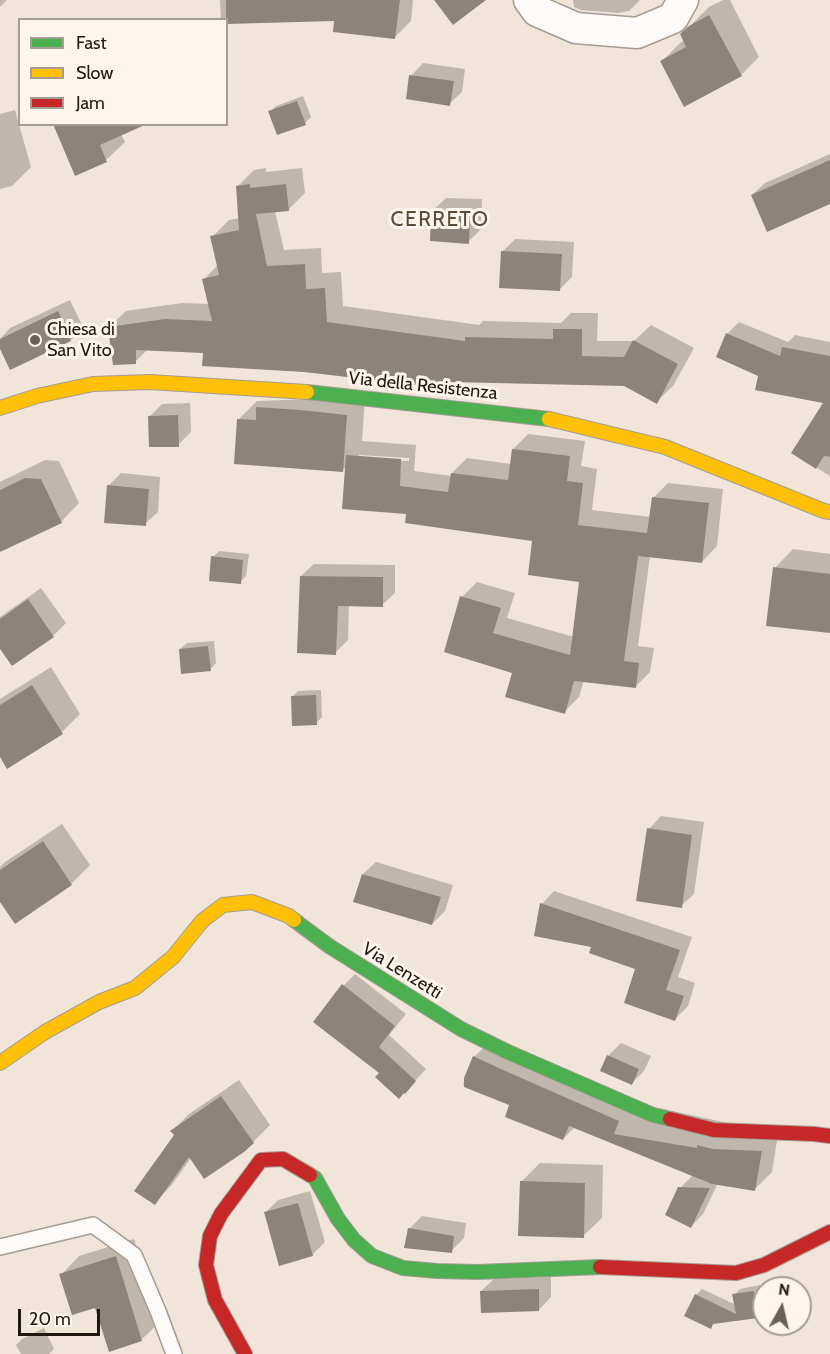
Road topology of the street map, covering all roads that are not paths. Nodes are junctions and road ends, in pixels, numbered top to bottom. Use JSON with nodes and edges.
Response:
{"nodes":[{"id":1,"x":529,"y":0,"type":"edge"},
{"id":2,"x":682,"y":0,"type":"edge"},
{"id":3,"x":0,"y":408,"type":"edge"},
{"id":4,"x":830,"y":512,"type":"edge"},
{"id":5,"x":0,"y":1063,"type":"edge"},
{"id":6,"x":830,"y":1136,"type":"edge"},
{"id":7,"x":830,"y":1232,"type":"edge"},
{"id":8,"x":0,"y":1247,"type":"edge"},
{"id":9,"x":174,"y":1354,"type":"edge"},
{"id":10,"x":245,"y":1354,"type":"edge"}],
"edges":[{"from":1,"to":2,"type":"street"},
{"from":3,"to":4,"type":"street","name":"Via della Resistenza"},
{"from":5,"to":6,"type":"street","name":"Via Lenzetti"},
{"from":7,"to":10,"type":"street"},
{"from":8,"to":9,"type":"lane"}]}
